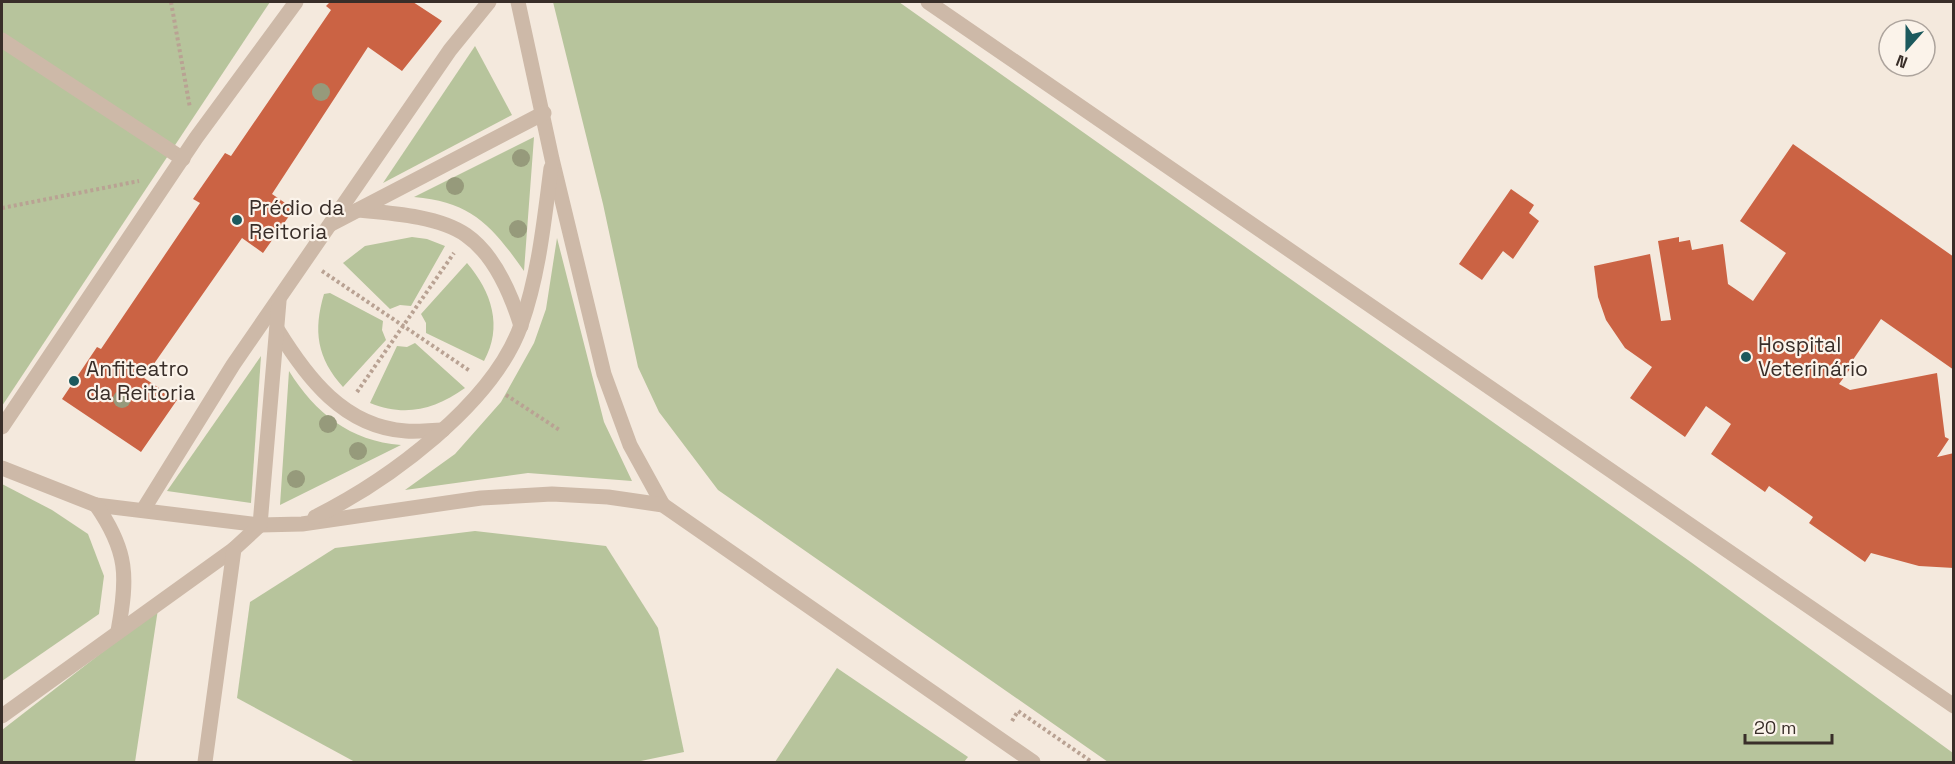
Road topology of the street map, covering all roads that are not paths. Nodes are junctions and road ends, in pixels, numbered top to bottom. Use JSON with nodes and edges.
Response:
{"nodes":[{"id":1,"x":296,"y":2,"type":"edge"},
{"id":2,"x":489,"y":2,"type":"edge"},
{"id":3,"x":518,"y":2,"type":"edge"},
{"id":4,"x":928,"y":2,"type":"edge"},
{"id":5,"x":2,"y":39,"type":"edge"},
{"id":6,"x":544,"y":113,"type":"junction"},
{"id":7,"x":183,"y":159,"type":"junction"},
{"id":8,"x":552,"y":159,"type":"junction"},
{"id":9,"x":357,"y":210,"type":"junction"},
{"id":10,"x":328,"y":226,"type":"junction"},
{"id":11,"x":279,"y":301,"type":"junction"},
{"id":12,"x":521,"y":326,"type":"junction"},
{"id":13,"x":277,"y":328,"type":"junction"},
{"id":14,"x":2,"y":427,"type":"edge"},
{"id":15,"x":443,"y":430,"type":"junction"},
{"id":16,"x":2,"y":468,"type":"edge"},
{"id":17,"x":96,"y":505,"type":"junction"},
{"id":18,"x":663,"y":506,"type":"junction"},
{"id":19,"x":142,"y":510,"type":"junction"},
{"id":20,"x":302,"y":524,"type":"junction"},
{"id":21,"x":260,"y":525,"type":"junction"},
{"id":22,"x":234,"y":549,"type":"junction"},
{"id":23,"x":118,"y":630,"type":"junction"},
{"id":24,"x":1953,"y":706,"type":"edge"},
{"id":25,"x":2,"y":716,"type":"edge"},
{"id":26,"x":204,"y":762,"type":"edge"},
{"id":27,"x":1033,"y":762,"type":"edge"}],
"edges":[{"from":1,"to":7,"type":"lane"},
{"from":2,"to":10,"type":"lane"},
{"from":3,"to":6,"type":"lane"},
{"from":4,"to":24,"type":"lane"},
{"from":5,"to":7,"type":"lane"},
{"from":6,"to":8,"type":"lane"},
{"from":6,"to":9,"type":"lane"},
{"from":7,"to":14,"type":"lane"},
{"from":8,"to":12,"type":"lane"},
{"from":8,"to":18,"type":"lane"},
{"from":9,"to":10,"type":"lane"},
{"from":9,"to":12,"type":"lane"},
{"from":10,"to":11,"type":"lane"},
{"from":11,"to":13,"type":"lane"},
{"from":11,"to":19,"type":"lane"},
{"from":12,"to":15,"type":"lane"},
{"from":13,"to":15,"type":"lane"},
{"from":13,"to":21,"type":"lane"},
{"from":15,"to":20,"type":"lane"},
{"from":16,"to":17,"type":"lane"},
{"from":17,"to":19,"type":"lane"},
{"from":17,"to":23,"type":"lane"},
{"from":18,"to":20,"type":"lane"},
{"from":18,"to":27,"type":"lane"},
{"from":19,"to":21,"type":"lane"},
{"from":20,"to":21,"type":"lane"},
{"from":21,"to":22,"type":"lane"},
{"from":22,"to":23,"type":"lane"},
{"from":22,"to":26,"type":"lane"},
{"from":23,"to":25,"type":"lane"}]}
